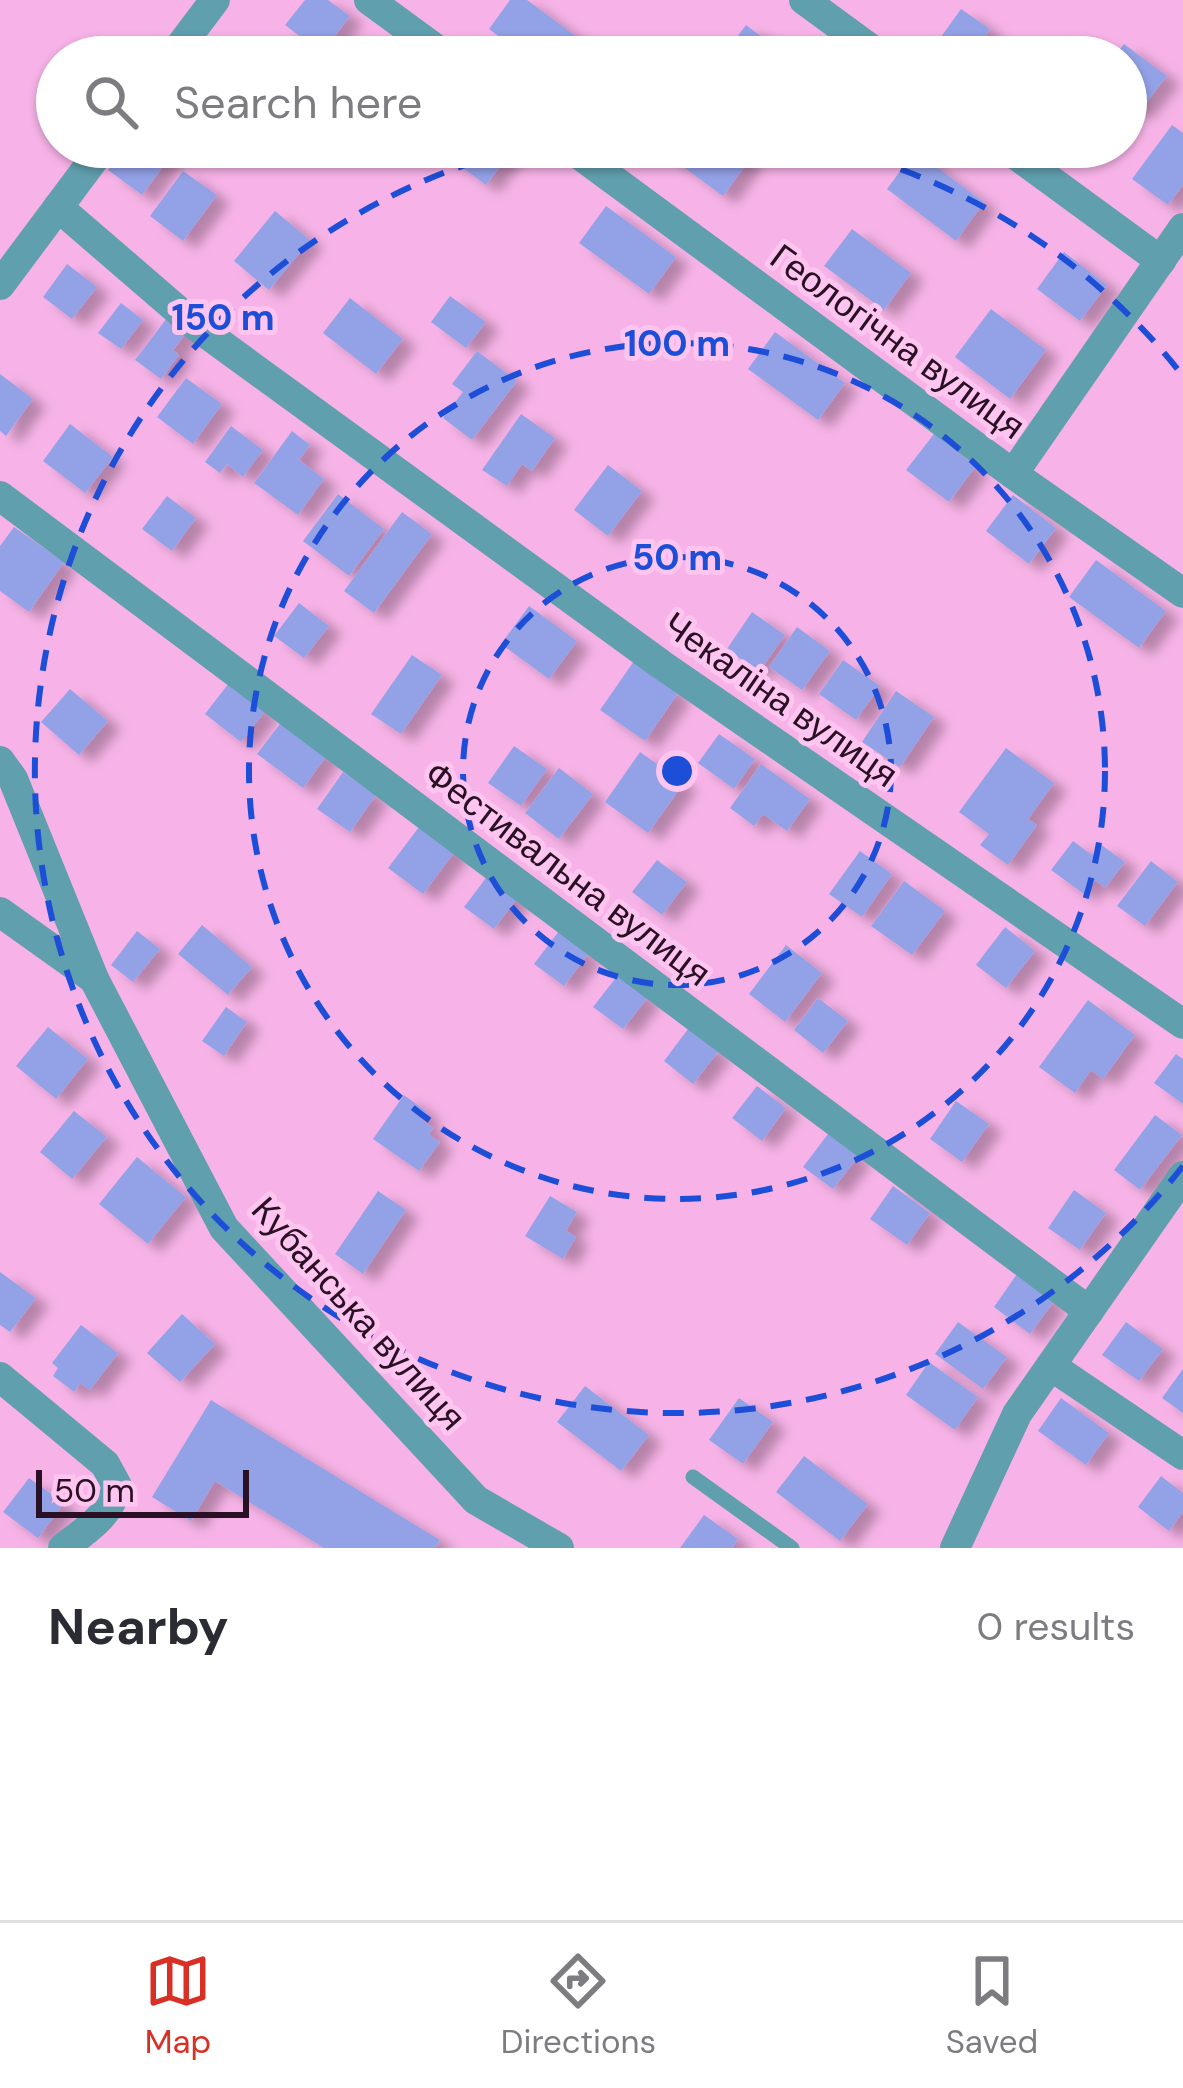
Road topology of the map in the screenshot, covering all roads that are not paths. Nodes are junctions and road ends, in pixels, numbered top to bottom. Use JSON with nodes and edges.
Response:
{"nodes":[{"id":1,"x":215,"y":0,"type":"edge"},
{"id":2,"x":369,"y":0,"type":"edge"},
{"id":3,"x":804,"y":0,"type":"edge"},
{"id":4,"x":188,"y":36,"type":"edge"},
{"id":5,"x":418,"y":36,"type":"edge"},
{"id":6,"x":853,"y":36,"type":"edge"},
{"id":7,"x":87,"y":168,"type":"edge"},
{"id":8,"x":598,"y":168,"type":"edge"},
{"id":9,"x":1034,"y":168,"type":"edge"},
{"id":10,"x":58,"y":207,"type":"junction"},
{"id":11,"x":1183,"y":229,"type":"edge"},
{"id":12,"x":1161,"y":261,"type":"junction"},
{"id":13,"x":0,"y":285,"type":"edge"},
{"id":14,"x":1013,"y":474,"type":"junction"},
{"id":15,"x":0,"y":496,"type":"edge"},
{"id":16,"x":1183,"y":593,"type":"edge"},
{"id":17,"x":0,"y":761,"type":"edge"},
{"id":18,"x":0,"y":912,"type":"edge"},
{"id":19,"x":94,"y":979,"type":"junction"},
{"id":20,"x":1183,"y":1024,"type":"edge"},
{"id":21,"x":1183,"y":1176,"type":"edge"},
{"id":22,"x":1089,"y":1311,"type":"junction"},
{"id":23,"x":1051,"y":1366,"type":"junction"},
{"id":24,"x":0,"y":1377,"type":"edge"},
{"id":25,"x":1183,"y":1455,"type":"edge"},
{"id":26,"x":693,"y":1477,"type":"dead end"},
{"id":27,"x":63,"y":1548,"type":"edge"},
{"id":28,"x":559,"y":1548,"type":"edge"},
{"id":29,"x":792,"y":1548,"type":"edge"},
{"id":30,"x":955,"y":1548,"type":"edge"}],
"edges":[{"from":1,"to":4,"type":"street"},
{"from":2,"to":5,"type":"street"},
{"from":3,"to":6,"type":"street"},
{"from":7,"to":10,"type":"street"},
{"from":8,"to":14,"type":"street","name":"Геологічна вулиця"},
{"from":9,"to":12,"type":"street"},
{"from":10,"to":13,"type":"street"},
{"from":10,"to":20,"type":"street","name":"Чекаліна вулиця"},
{"from":11,"to":12,"type":"street"},
{"from":12,"to":14,"type":"street"},
{"from":14,"to":16,"type":"street","name":"Геологічна вулиця"},
{"from":15,"to":22,"type":"street","name":"Фестивальна вулиця"},
{"from":17,"to":19,"type":"street","name":"Кубанська вулиця"},
{"from":18,"to":19,"type":"street","name":"Кубанська вулиця"},
{"from":19,"to":28,"type":"street","name":"Кубанська вулиця"},
{"from":21,"to":22,"type":"street"},
{"from":22,"to":23,"type":"street"},
{"from":23,"to":25,"type":"street"},
{"from":23,"to":30,"type":"street"},
{"from":24,"to":27,"type":"street"},
{"from":26,"to":29,"type":"lane"}]}
